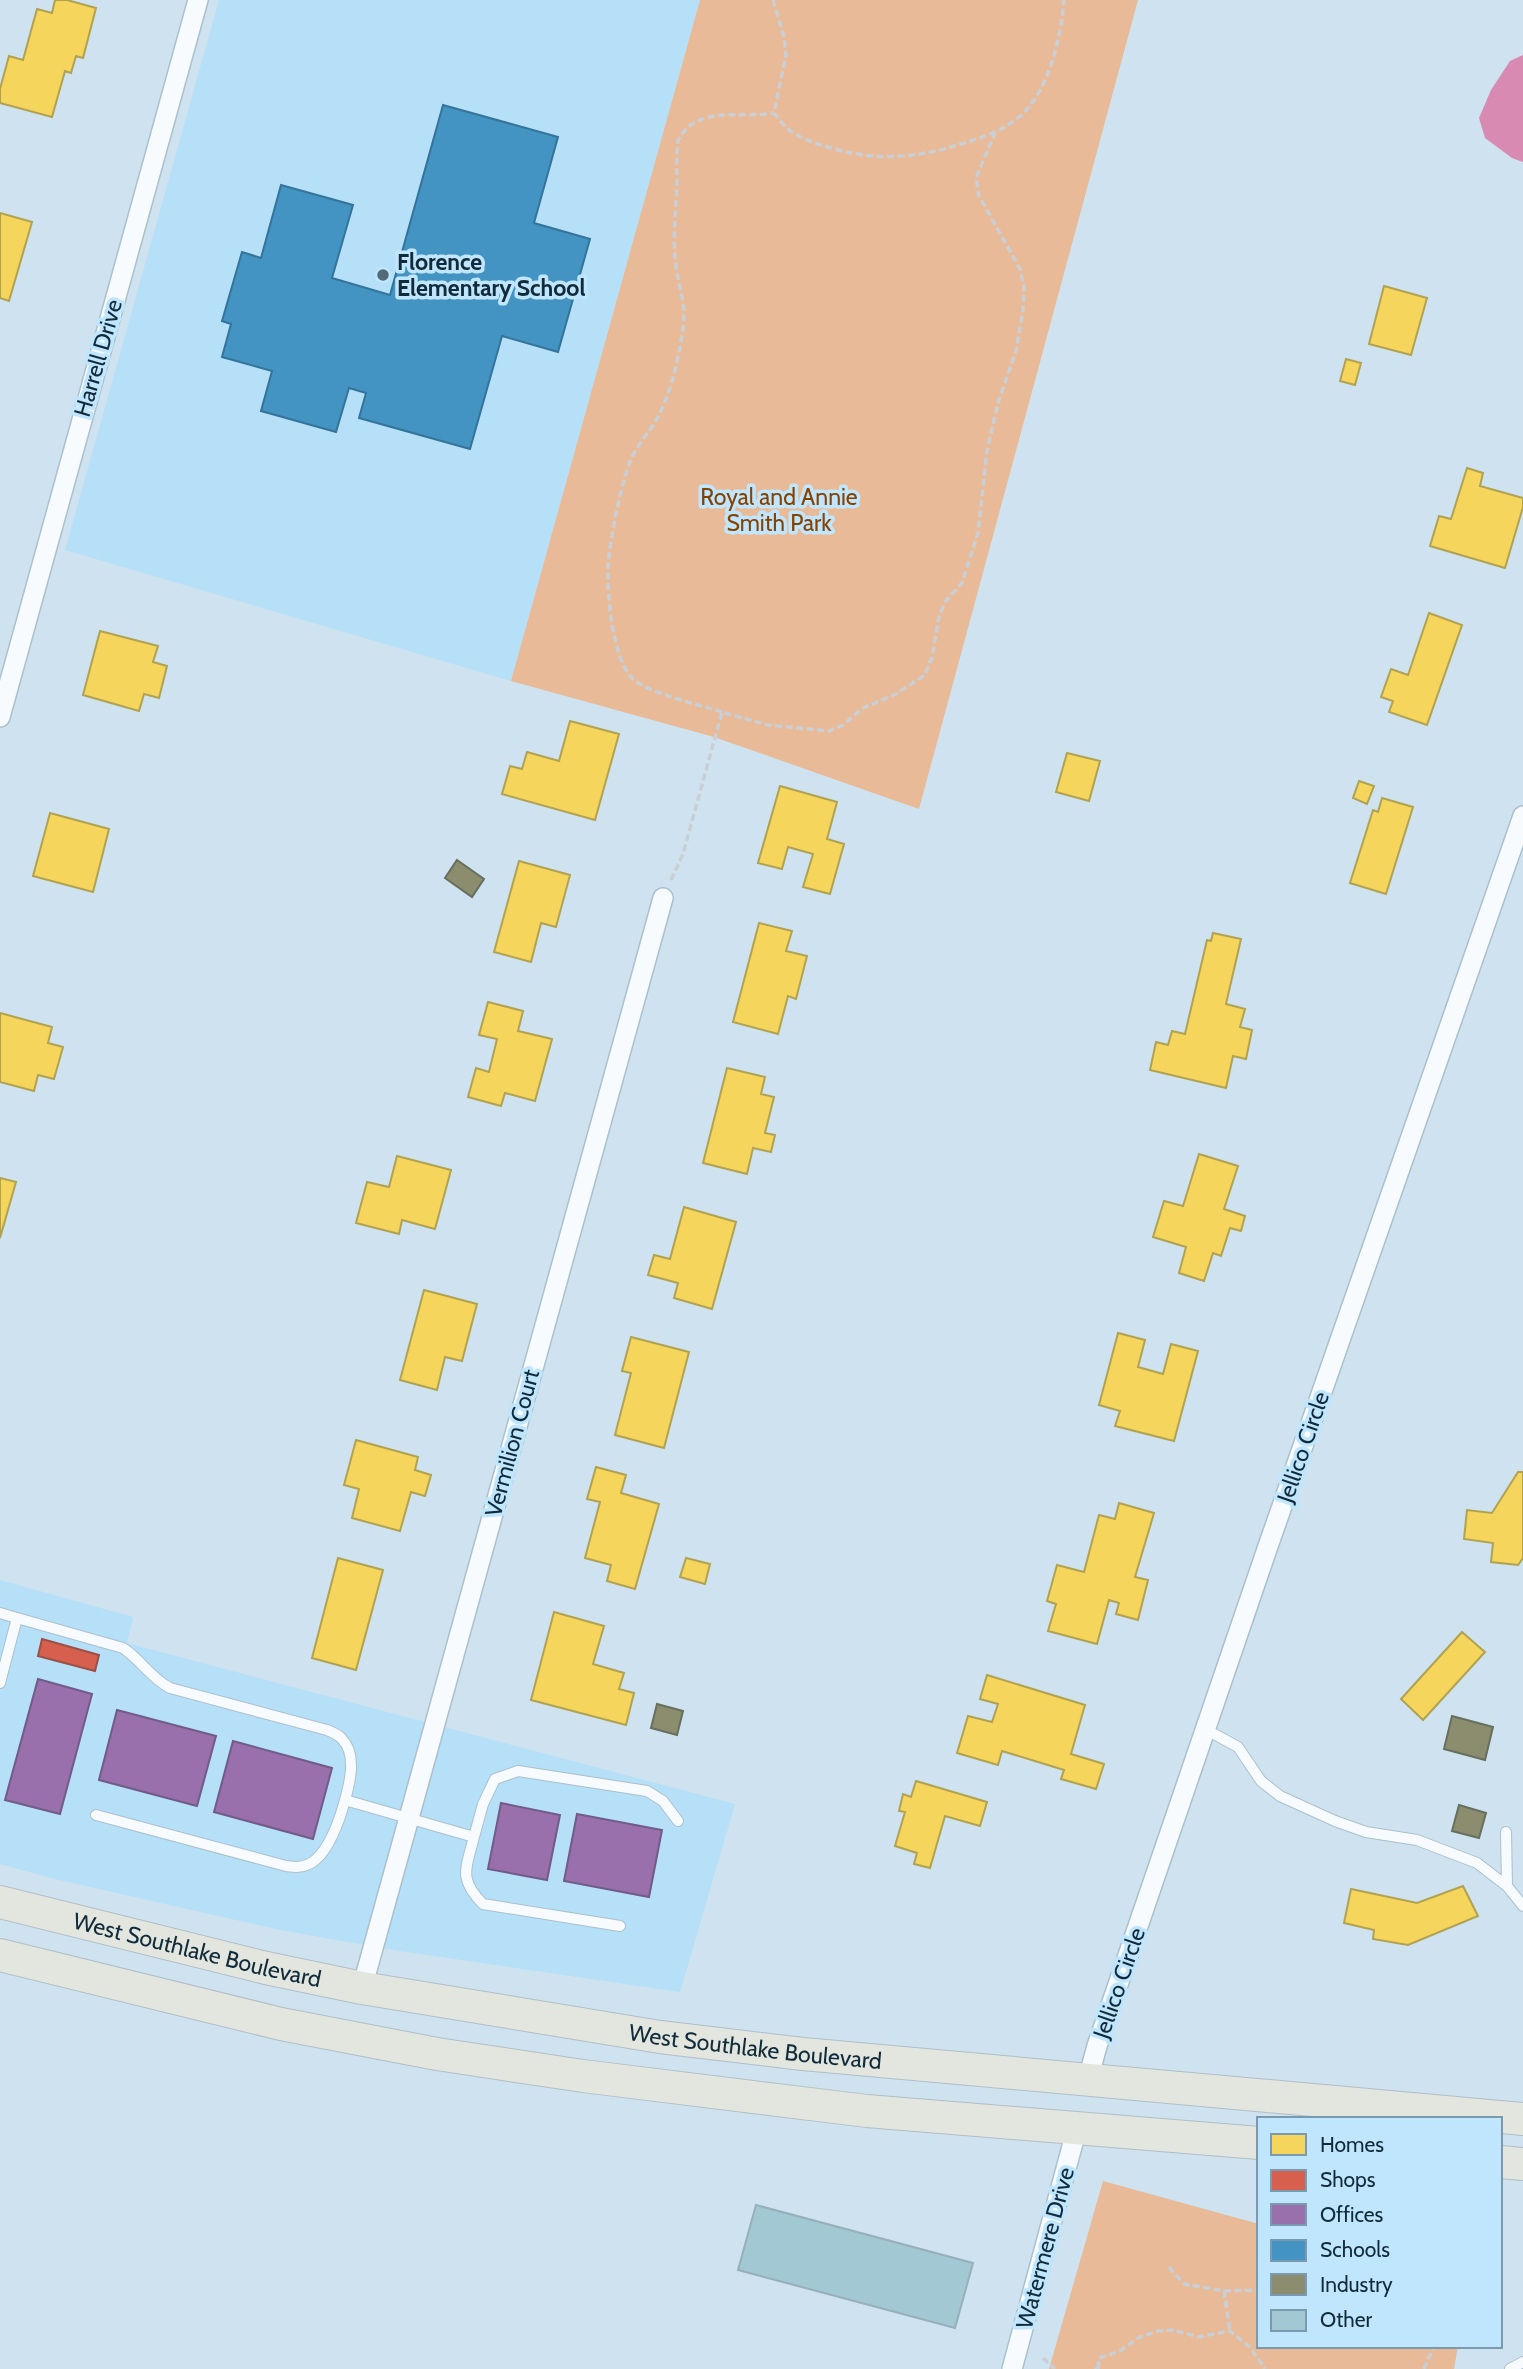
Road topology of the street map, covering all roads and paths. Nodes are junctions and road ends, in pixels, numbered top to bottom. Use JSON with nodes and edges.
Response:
{"nodes":[{"id":1,"x":198,"y":0,"type":"edge"},
{"id":2,"x":773,"y":0,"type":"edge"},
{"id":3,"x":1064,"y":0,"type":"edge"},
{"id":4,"x":774,"y":113,"type":"junction"},
{"id":5,"x":995,"y":133,"type":"junction"},
{"id":6,"x":722,"y":712,"type":"junction"},
{"id":7,"x":0,"y":717,"type":"edge"},
{"id":8,"x":1523,"y":816,"type":"edge"},
{"id":9,"x":663,"y":898,"type":"joint"},
{"id":10,"x":0,"y":1613,"type":"edge"},
{"id":11,"x":17,"y":1618,"type":"junction"},
{"id":12,"x":0,"y":1683,"type":"edge"},
{"id":13,"x":1205,"y":1729,"type":"junction"},
{"id":14,"x":345,"y":1800,"type":"junction"},
{"id":15,"x":96,"y":1815,"type":"dead end"},
{"id":16,"x":409,"y":1818,"type":"junction"},
{"id":17,"x":678,"y":1821,"type":"dead end"},
{"id":18,"x":1506,"y":1832,"type":"dead end"},
{"id":19,"x":474,"y":1837,"type":"junction"},
{"id":20,"x":1507,"y":1886,"type":"junction"},
{"id":21,"x":0,"y":1902,"type":"edge"},
{"id":22,"x":1523,"y":1906,"type":"edge"},
{"id":23,"x":620,"y":1926,"type":"dead end"},
{"id":24,"x":0,"y":1955,"type":"edge"},
{"id":25,"x":362,"y":1988,"type":"junction"},
{"id":26,"x":1088,"y":2079,"type":"junction"},
{"id":27,"x":1501,"y":2117,"type":"edge"},
{"id":28,"x":1502,"y":2117,"type":"edge"},
{"id":29,"x":1523,"y":2119,"type":"edge"},
{"id":30,"x":1077,"y":2128,"type":"junction"},
{"id":31,"x":1257,"y":2143,"type":"edge"},
{"id":32,"x":1502,"y":2162,"type":"edge"},
{"id":33,"x":1523,"y":2164,"type":"edge"},
{"id":34,"x":1169,"y":2267,"type":"dead end"},
{"id":35,"x":1257,"y":2290,"type":"edge"},
{"id":36,"x":1224,"y":2291,"type":"junction"},
{"id":37,"x":1230,"y":2332,"type":"junction"},
{"id":38,"x":1433,"y":2348,"type":"edge"},
{"id":39,"x":1042,"y":2358,"type":"dead end"},
{"id":40,"x":1523,"y":2362,"type":"edge"},
{"id":41,"x":1012,"y":2369,"type":"edge"},
{"id":42,"x":1055,"y":2369,"type":"edge"},
{"id":43,"x":1097,"y":2369,"type":"edge"},
{"id":44,"x":1265,"y":2369,"type":"edge"},
{"id":45,"x":1424,"y":2369,"type":"edge"},
{"id":46,"x":1510,"y":2369,"type":"edge"}],
"edges":[{"from":1,"to":7,"type":"street","name":"Harrell Drive"},
{"from":2,"to":4,"type":"path"},
{"from":3,"to":5,"type":"path"},
{"from":4,"to":5,"type":"path"},
{"from":4,"to":6,"type":"path"},
{"from":5,"to":6,"type":"path"},
{"from":6,"to":9,"type":"path"},
{"from":8,"to":13,"type":"street","name":"Jellico Circle"},
{"from":9,"to":16,"type":"street","name":"Vermilion Court"},
{"from":10,"to":11,"type":"lane"},
{"from":11,"to":12,"type":"lane"},
{"from":11,"to":14,"type":"lane"},
{"from":13,"to":20,"type":"lane"},
{"from":13,"to":26,"type":"street","name":"Jellico Circle"},
{"from":14,"to":15,"type":"lane"},
{"from":14,"to":16,"type":"lane"},
{"from":16,"to":19,"type":"lane"},
{"from":16,"to":25,"type":"street","name":"Vermilion Court"},
{"from":17,"to":19,"type":"lane"},
{"from":18,"to":20,"type":"lane"},
{"from":19,"to":23,"type":"lane"},
{"from":20,"to":22,"type":"lane"},
{"from":21,"to":25,"type":"main road","name":"West Southlake Boulevard"},
{"from":24,"to":30,"type":"main road"},
{"from":25,"to":26,"type":"main road","name":"West Southlake Boulevard"},
{"from":26,"to":27,"type":"main road","name":"West Southlake Boulevard"},
{"from":26,"to":30,"type":"main road"},
{"from":28,"to":29,"type":"main road","name":"West Southlake Boulevard"},
{"from":30,"to":31,"type":"main road"},
{"from":30,"to":41,"type":"street","name":"Watermere Drive"},
{"from":32,"to":33,"type":"main road"},
{"from":34,"to":36,"type":"path"},
{"from":35,"to":36,"type":"path"},
{"from":36,"to":37,"type":"path"},
{"from":37,"to":43,"type":"path"},
{"from":37,"to":44,"type":"path"},
{"from":38,"to":45,"type":"path"},
{"from":39,"to":42,"type":"path"},
{"from":40,"to":46,"type":"lane"}]}
